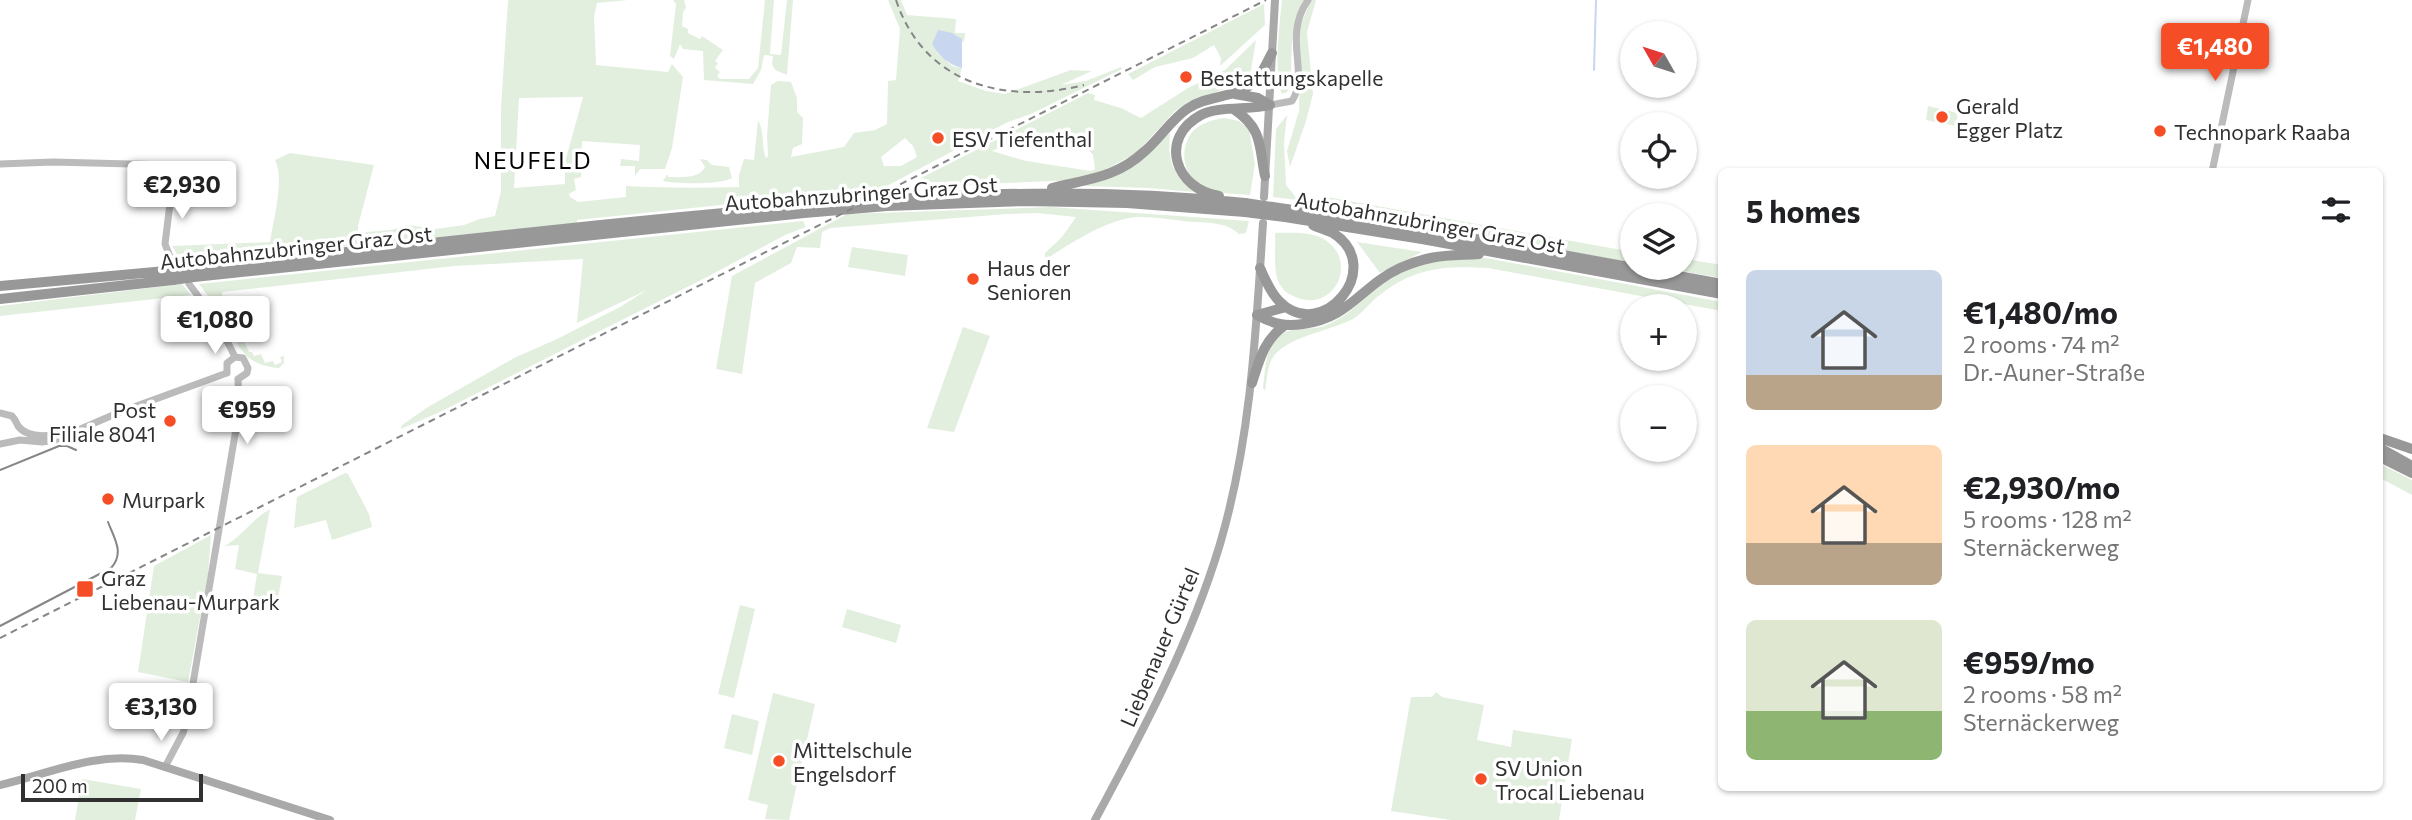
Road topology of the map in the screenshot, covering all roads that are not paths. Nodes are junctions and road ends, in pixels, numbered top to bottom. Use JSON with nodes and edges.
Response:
{"nodes":[{"id":1,"x":1275,"y":0,"type":"edge"},
{"id":2,"x":1308,"y":0,"type":"edge"},
{"id":3,"x":2248,"y":0,"type":"edge"},
{"id":4,"x":1272,"y":53,"type":"junction"},
{"id":5,"x":1233,"y":94,"type":"junction"},
{"id":6,"x":1270,"y":105,"type":"junction"},
{"id":7,"x":1235,"y":110,"type":"junction"},
{"id":8,"x":0,"y":164,"type":"edge"},
{"id":9,"x":2213,"y":168,"type":"edge"},
{"id":10,"x":1265,"y":176,"type":"junction"},
{"id":11,"x":1039,"y":192,"type":"junction"},
{"id":12,"x":1264,"y":197,"type":"dead end"},
{"id":13,"x":1232,"y":202,"type":"junction"},
{"id":14,"x":1245,"y":208,"type":"junction"},
{"id":15,"x":1285,"y":213,"type":"junction"},
{"id":16,"x":1300,"y":220,"type":"junction"},
{"id":17,"x":1263,"y":223,"type":"dead end"},
{"id":18,"x":1494,"y":252,"type":"junction"},
{"id":19,"x":1260,"y":268,"type":"junction"},
{"id":20,"x":171,"y":272,"type":"junction"},
{"id":21,"x":190,"y":277,"type":"junction"},
{"id":22,"x":85,"y":278,"type":"junction"},
{"id":23,"x":0,"y":280,"type":"edge"},
{"id":24,"x":1718,"y":283,"type":"edge"},
{"id":25,"x":0,"y":286,"type":"edge"},
{"id":26,"x":1718,"y":293,"type":"edge"},
{"id":27,"x":0,"y":299,"type":"edge"},
{"id":28,"x":1286,"y":307,"type":"junction"},
{"id":29,"x":1257,"y":315,"type":"junction"},
{"id":30,"x":1284,"y":326,"type":"junction"},
{"id":31,"x":235,"y":357,"type":"junction"},
{"id":32,"x":226,"y":373,"type":"junction"},
{"id":33,"x":238,"y":379,"type":"junction"},
{"id":34,"x":1252,"y":383,"type":"junction"},
{"id":35,"x":0,"y":413,"type":"edge"},
{"id":36,"x":18,"y":426,"type":"junction"},
{"id":37,"x":71,"y":432,"type":"junction"},
{"id":38,"x":2383,"y":439,"type":"edge"},
{"id":39,"x":13,"y":441,"type":"junction"},
{"id":40,"x":0,"y":444,"type":"edge"},
{"id":41,"x":2412,"y":449,"type":"edge"},
{"id":42,"x":2383,"y":450,"type":"edge"},
{"id":43,"x":2383,"y":459,"type":"edge"},
{"id":44,"x":2412,"y":466,"type":"edge"},
{"id":45,"x":2412,"y":474,"type":"edge"},
{"id":46,"x":165,"y":767,"type":"junction"},
{"id":47,"x":0,"y":785,"type":"edge"},
{"id":48,"x":330,"y":820,"type":"edge"},
{"id":49,"x":1095,"y":820,"type":"edge"}],
"edges":[{"from":1,"to":4,"type":"main road"},
{"from":2,"to":6,"type":"main road"},
{"from":3,"to":9,"type":"main road"},
{"from":4,"to":5,"type":"highway"},
{"from":4,"to":6,"type":"main road"},
{"from":5,"to":6,"type":"highway"},
{"from":5,"to":11,"type":"highway"},
{"from":6,"to":7,"type":"highway"},
{"from":6,"to":10,"type":"main road"},
{"from":7,"to":10,"type":"highway"},
{"from":7,"to":13,"type":"highway"},
{"from":8,"to":20,"type":"main road"},
{"from":10,"to":12,"type":"main road"},
{"from":11,"to":13,"type":"highway","name":"Autobahnzubringer Graz Ost"},
{"from":11,"to":21,"type":"highway","name":"Autobahnzubringer Graz Ost"},
{"from":13,"to":14,"type":"highway","name":"Autobahnzubringer Graz Ost"},
{"from":14,"to":15,"type":"highway","name":"Autobahnzubringer Graz Ost","bridge":true},
{"from":14,"to":21,"type":"highway","name":"Autobahnzubringer Graz Ost"},
{"from":15,"to":16,"type":"highway","name":"Autobahnzubringer Graz Ost"},
{"from":15,"to":24,"type":"highway","name":"Autobahnzubringer Graz Ost"},
{"from":16,"to":18,"type":"highway","name":"Autobahnzubringer Graz Ost"},
{"from":16,"to":28,"type":"highway"},
{"from":17,"to":19,"type":"main road","name":"Liebenauer Gürtel"},
{"from":18,"to":26,"type":"highway","name":"Autobahnzubringer Graz Ost"},
{"from":18,"to":30,"type":"highway"},
{"from":19,"to":28,"type":"highway"},
{"from":19,"to":29,"type":"main road","name":"Liebenauer Gürtel"},
{"from":20,"to":21,"type":"highway","name":"Autobahnzubringer Graz Ost","bridge":true},
{"from":20,"to":22,"type":"highway","name":"Autobahnzubringer Graz Ost"},
{"from":20,"to":27,"type":"highway","name":"Autobahnzubringer Graz Ost"},
{"from":21,"to":31,"type":"main road"},
{"from":22,"to":23,"type":"highway"},
{"from":22,"to":25,"type":"highway","name":"Autobahnzubringer Graz Ost"},
{"from":28,"to":29,"type":"highway"},
{"from":29,"to":30,"type":"highway"},
{"from":29,"to":34,"type":"main road","name":"Liebenauer Gürtel"},
{"from":30,"to":34,"type":"highway"},
{"from":31,"to":32,"type":"main road"},
{"from":31,"to":33,"type":"main road"},
{"from":32,"to":33,"type":"main road"},
{"from":32,"to":37,"type":"main road"},
{"from":33,"to":46,"type":"main road"},
{"from":34,"to":49,"type":"main road","name":"Liebenauer Gürtel"},
{"from":35,"to":36,"type":"main road"},
{"from":36,"to":37,"type":"main road"},
{"from":36,"to":39,"type":"main road"},
{"from":37,"to":39,"type":"main road"},
{"from":38,"to":41,"type":"highway"},
{"from":39,"to":40,"type":"main road"},
{"from":42,"to":44,"type":"highway"},
{"from":43,"to":45,"type":"highway"},
{"from":46,"to":47,"type":"main road"},
{"from":46,"to":48,"type":"main road"}]}
